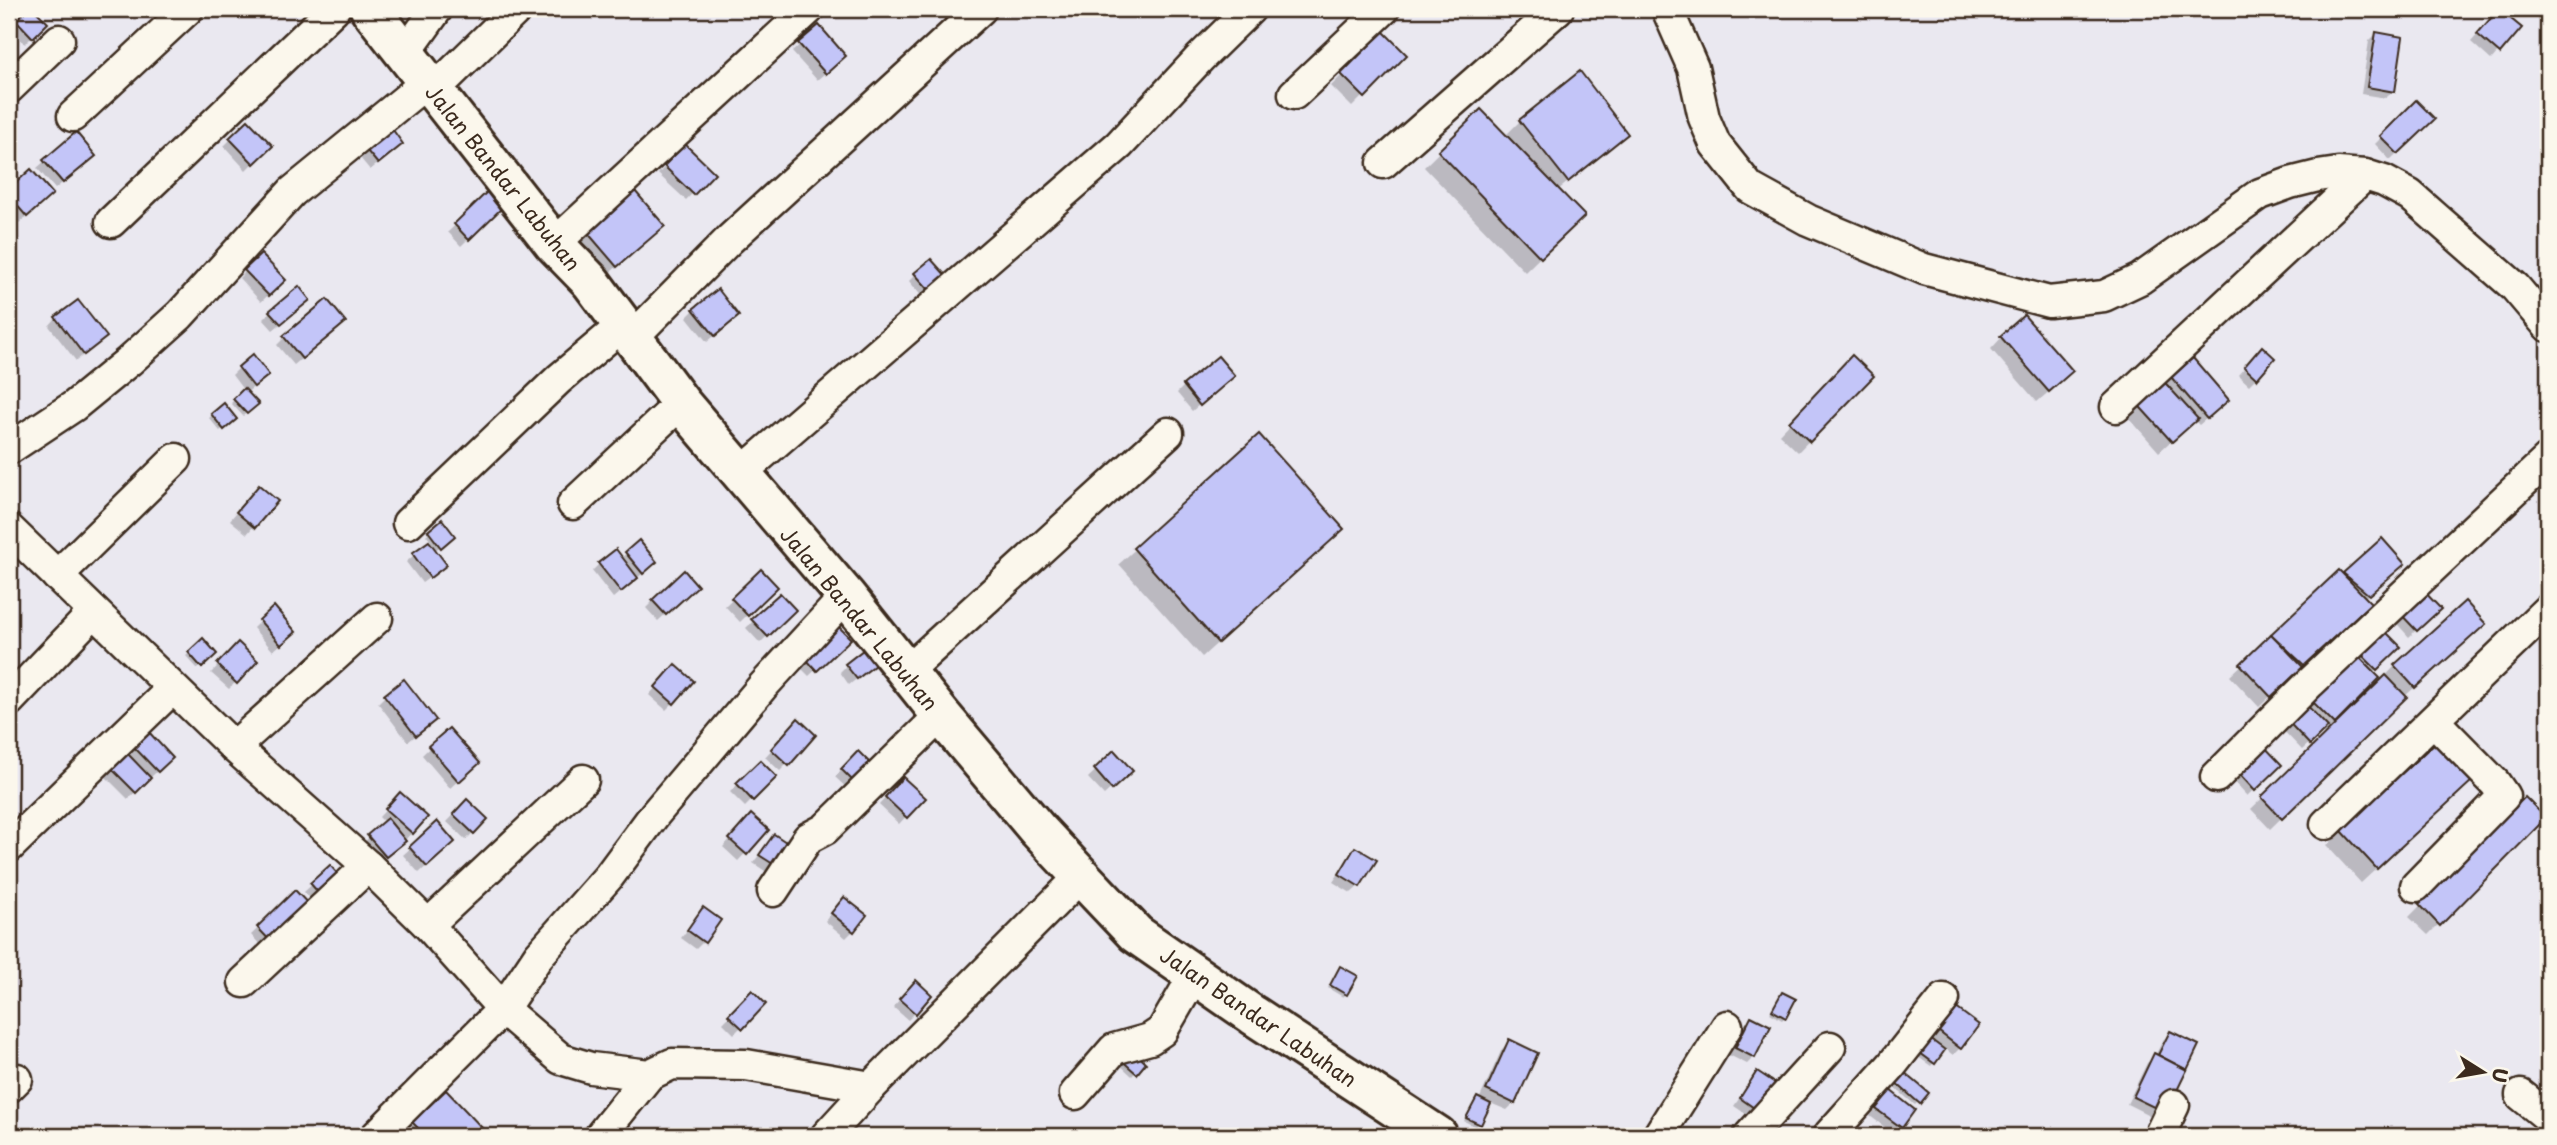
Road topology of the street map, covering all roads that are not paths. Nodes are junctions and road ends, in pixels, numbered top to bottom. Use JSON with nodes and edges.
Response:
{"nodes":[{"id":1,"x":188,"y":9,"type":"edge"},
{"id":2,"x":334,"y":9,"type":"edge"},
{"id":3,"x":370,"y":9,"type":"edge"},
{"id":4,"x":437,"y":9,"type":"edge"},
{"id":5,"x":517,"y":9,"type":"edge"},
{"id":6,"x":809,"y":9,"type":"edge"},
{"id":7,"x":981,"y":9,"type":"edge"},
{"id":8,"x":1250,"y":9,"type":"edge"},
{"id":9,"x":1384,"y":9,"type":"edge"},
{"id":10,"x":1558,"y":9,"type":"edge"},
{"id":11,"x":1667,"y":9,"type":"edge"},
{"id":12,"x":59,"y":40,"type":"dead end"},
{"id":13,"x":421,"y":76,"type":"junction"},
{"id":14,"x":9,"y":88,"type":"edge"},
{"id":15,"x":1294,"y":94,"type":"dead end"},
{"id":16,"x":73,"y":116,"type":"dead end"},
{"id":17,"x":1383,"y":163,"type":"dead end"},
{"id":18,"x":2365,"y":175,"type":"junction"},
{"id":19,"x":111,"y":222,"type":"dead end"},
{"id":20,"x":554,"y":244,"type":"junction"},
{"id":21,"x":2548,"y":326,"type":"edge"},
{"id":22,"x":627,"y":332,"type":"junction"},
{"id":23,"x":681,"y":403,"type":"junction"},
{"id":24,"x":2116,"y":407,"type":"dead end"},
{"id":25,"x":1168,"y":433,"type":"dead end"},
{"id":26,"x":9,"y":449,"type":"edge"},
{"id":27,"x":176,"y":459,"type":"dead end"},
{"id":28,"x":2548,"y":459,"type":"edge"},
{"id":29,"x":742,"y":472,"type":"junction"},
{"id":30,"x":573,"y":504,"type":"dead end"},
{"id":31,"x":408,"y":523,"type":"dead end"},
{"id":32,"x":13,"y":540,"type":"edge"},
{"id":33,"x":58,"y":576,"type":"junction"},
{"id":34,"x":846,"y":596,"type":"junction"},
{"id":35,"x":2548,"y":610,"type":"edge"},
{"id":36,"x":94,"y":612,"type":"junction"},
{"id":37,"x":377,"y":618,"type":"dead end"},
{"id":38,"x":906,"y":671,"type":"junction"},
{"id":39,"x":172,"y":689,"type":"junction"},
{"id":40,"x":9,"y":701,"type":"edge"},
{"id":41,"x":941,"y":715,"type":"junction"},
{"id":42,"x":2434,"y":721,"type":"junction"},
{"id":43,"x":234,"y":747,"type":"junction"},
{"id":44,"x":2216,"y":777,"type":"dead end"},
{"id":45,"x":583,"y":780,"type":"dead end"},
{"id":46,"x":2326,"y":824,"type":"dead end"},
{"id":47,"x":9,"y":847,"type":"edge"},
{"id":48,"x":368,"y":866,"type":"junction"},
{"id":49,"x":1081,"y":876,"type":"junction"},
{"id":50,"x":2416,"y":886,"type":"dead end"},
{"id":51,"x":773,"y":891,"type":"dead end"},
{"id":52,"x":428,"y":925,"type":"junction"},
{"id":53,"x":1195,"y":974,"type":"junction"},
{"id":54,"x":244,"y":982,"type":"dead end"},
{"id":55,"x":1944,"y":999,"type":"dead end"},
{"id":56,"x":503,"y":1009,"type":"junction"},
{"id":57,"x":1727,"y":1026,"type":"dead end"},
{"id":58,"x":1830,"y":1047,"type":"dead end"},
{"id":59,"x":649,"y":1075,"type":"junction"},
{"id":60,"x":871,"y":1087,"type":"junction"},
{"id":61,"x":1075,"y":1094,"type":"dead end"},
{"id":62,"x":2521,"y":1095,"type":"dead end"},
{"id":63,"x":2174,"y":1105,"type":"dead end"},
{"id":64,"x":2548,"y":1117,"type":"edge"},
{"id":65,"x":376,"y":1136,"type":"edge"},
{"id":66,"x":600,"y":1136,"type":"edge"},
{"id":67,"x":826,"y":1136,"type":"edge"},
{"id":68,"x":1438,"y":1136,"type":"edge"},
{"id":69,"x":1658,"y":1136,"type":"edge"},
{"id":70,"x":1749,"y":1136,"type":"edge"},
{"id":71,"x":1828,"y":1136,"type":"edge"},
{"id":72,"x":2159,"y":1136,"type":"edge"}],
"edges":[{"from":1,"to":16,"type":"street"},
{"from":2,"to":19,"type":"street"},
{"from":3,"to":13,"type":"main road","name":"Jalan Bandar Labuhan"},
{"from":4,"to":13,"type":"street"},
{"from":5,"to":13,"type":"street"},
{"from":6,"to":20,"type":"street"},
{"from":7,"to":22,"type":"street"},
{"from":8,"to":29,"type":"street"},
{"from":9,"to":15,"type":"street"},
{"from":10,"to":17,"type":"street"},
{"from":11,"to":18,"type":"street"},
{"from":12,"to":14,"type":"street"},
{"from":13,"to":20,"type":"main road","name":"Jalan Bandar Labuhan"},
{"from":13,"to":26,"type":"street"},
{"from":18,"to":21,"type":"street"},
{"from":18,"to":24,"type":"street"},
{"from":20,"to":22,"type":"main road","name":"Jalan Bandar Labuhan"},
{"from":22,"to":23,"type":"main road","name":"Jalan Bandar Labuhan"},
{"from":22,"to":31,"type":"street"},
{"from":23,"to":29,"type":"main road","name":"Jalan Bandar Labuhan"},
{"from":23,"to":30,"type":"street"},
{"from":25,"to":38,"type":"street"},
{"from":27,"to":33,"type":"street"},
{"from":28,"to":44,"type":"street"},
{"from":29,"to":34,"type":"main road","name":"Jalan Bandar Labuhan"},
{"from":32,"to":33,"type":"street"},
{"from":33,"to":36,"type":"street"},
{"from":34,"to":38,"type":"main road","name":"Jalan Bandar Labuhan"},
{"from":34,"to":56,"type":"street"},
{"from":35,"to":42,"type":"street"},
{"from":36,"to":39,"type":"street"},
{"from":36,"to":40,"type":"street"},
{"from":37,"to":43,"type":"street"},
{"from":38,"to":41,"type":"main road","name":"Jalan Bandar Labuhan"},
{"from":39,"to":43,"type":"street"},
{"from":39,"to":47,"type":"street"},
{"from":41,"to":49,"type":"main road","name":"Jalan Bandar Labuhan"},
{"from":41,"to":51,"type":"street"},
{"from":42,"to":46,"type":"street"},
{"from":42,"to":50,"type":"street"},
{"from":43,"to":48,"type":"street"},
{"from":45,"to":52,"type":"street"},
{"from":48,"to":52,"type":"street"},
{"from":48,"to":54,"type":"street"},
{"from":49,"to":53,"type":"main road","name":"Jalan Bandar Labuhan"},
{"from":49,"to":60,"type":"street"},
{"from":52,"to":56,"type":"street"},
{"from":53,"to":61,"type":"street"},
{"from":53,"to":68,"type":"main road","name":"Jalan Bandar Labuhan"},
{"from":55,"to":71,"type":"street"},
{"from":56,"to":59,"type":"street"},
{"from":56,"to":65,"type":"street"},
{"from":57,"to":69,"type":"street"},
{"from":58,"to":70,"type":"street"},
{"from":59,"to":60,"type":"street"},
{"from":59,"to":66,"type":"street"},
{"from":60,"to":67,"type":"street"},
{"from":62,"to":64,"type":"street"},
{"from":63,"to":72,"type":"street"}]}
